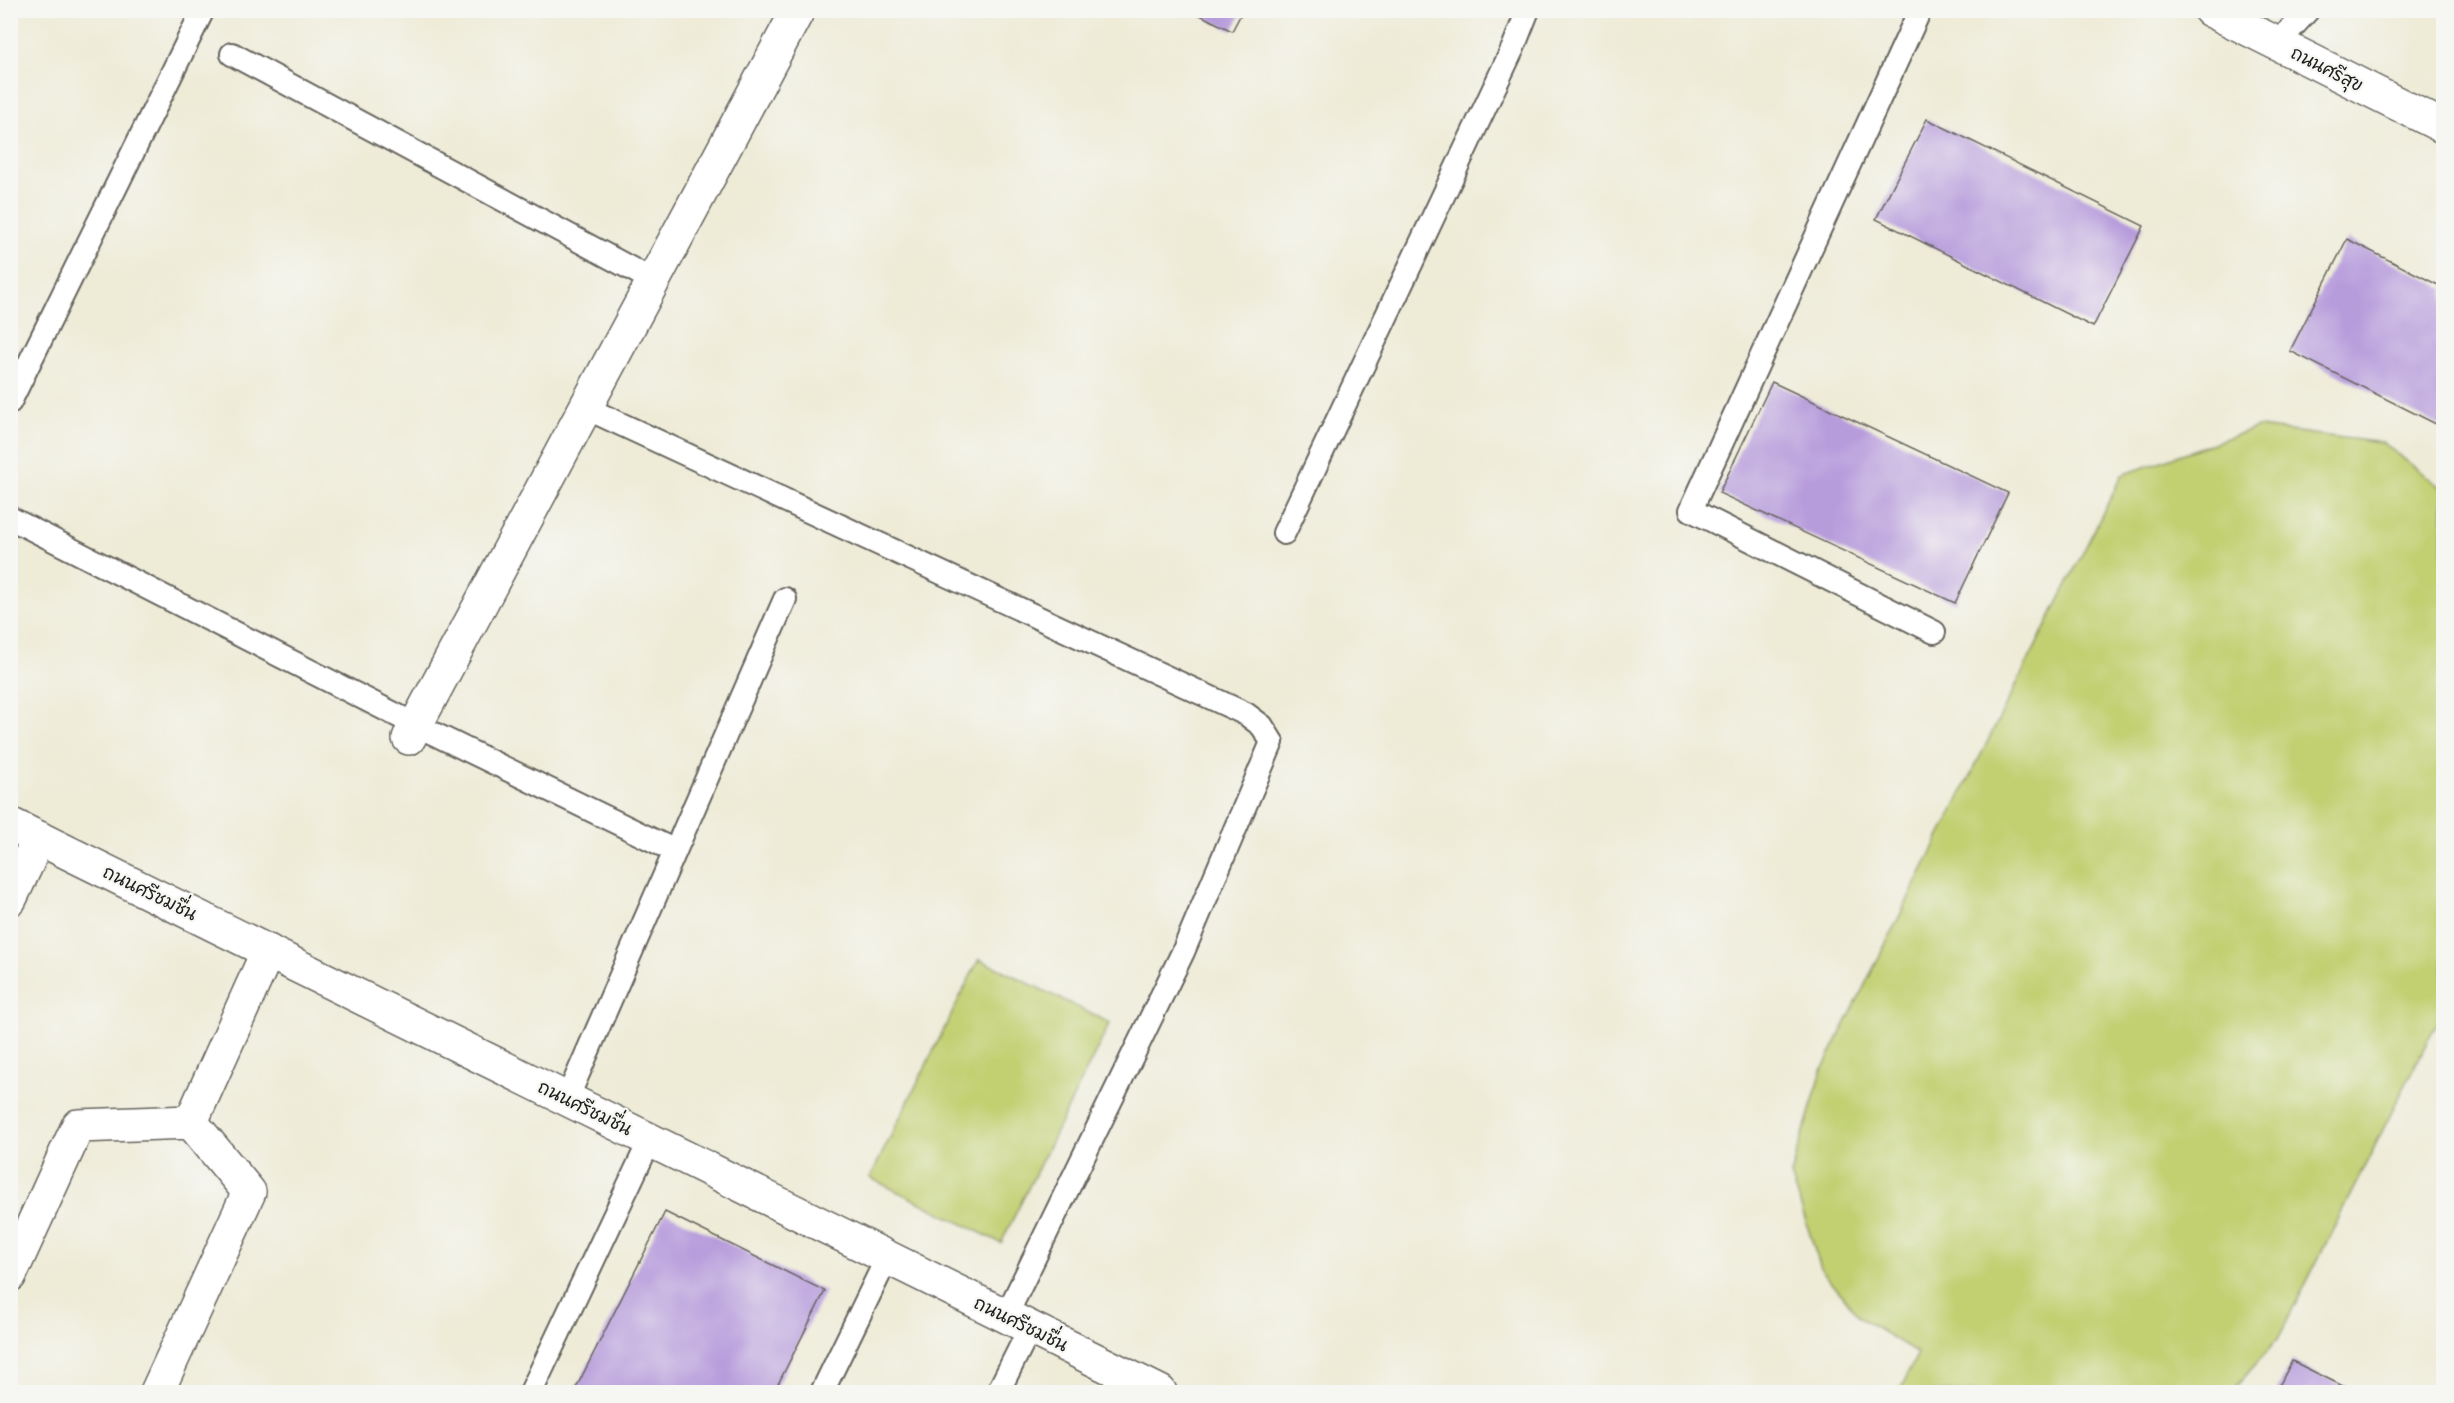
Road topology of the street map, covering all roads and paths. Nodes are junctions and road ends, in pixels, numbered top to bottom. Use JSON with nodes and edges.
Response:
{"nodes":[{"id":1,"x":203,"y":10,"type":"edge"},
{"id":2,"x":798,"y":10,"type":"edge"},
{"id":3,"x":1528,"y":10,"type":"edge"},
{"id":4,"x":1920,"y":10,"type":"edge"},
{"id":5,"x":2210,"y":10,"type":"edge"},
{"id":6,"x":2308,"y":10,"type":"edge"},
{"id":7,"x":2277,"y":44,"type":"junction"},
{"id":8,"x":232,"y":54,"type":"dead end"},
{"id":9,"x":2444,"y":127,"type":"edge"},
{"id":10,"x":654,"y":281,"type":"junction"},
{"id":11,"x":10,"y":402,"type":"edge"},
{"id":12,"x":586,"y":408,"type":"junction"},
{"id":13,"x":10,"y":518,"type":"edge"},
{"id":14,"x":1284,"y":533,"type":"dead end"},
{"id":15,"x":785,"y":598,"type":"dead end"},
{"id":16,"x":1934,"y":632,"type":"dead end"},
{"id":17,"x":413,"y":732,"type":"junction"},
{"id":18,"x":25,"y":831,"type":"edge"},
{"id":19,"x":675,"y":851,"type":"junction"},
{"id":20,"x":10,"y":899,"type":"edge"},
{"id":21,"x":268,"y":951,"type":"junction"},
{"id":22,"x":567,"y":1099,"type":"junction"},
{"id":23,"x":191,"y":1122,"type":"junction"},
{"id":24,"x":650,"y":1140,"type":"junction"},
{"id":25,"x":887,"y":1257,"type":"junction"},
{"id":26,"x":10,"y":1275,"type":"edge"},
{"id":27,"x":1018,"y":1322,"type":"junction"},
{"id":28,"x":157,"y":1392,"type":"edge"},
{"id":29,"x":531,"y":1392,"type":"edge"},
{"id":30,"x":822,"y":1392,"type":"edge"},
{"id":31,"x":998,"y":1392,"type":"edge"},
{"id":32,"x":1160,"y":1392,"type":"edge"}],
"edges":[{"from":1,"to":11,"type":"lane"},
{"from":2,"to":10,"type":"street"},
{"from":3,"to":14,"type":"lane"},
{"from":4,"to":16,"type":"lane"},
{"from":5,"to":7,"type":"street","name":"ถนนศรีสุข"},
{"from":6,"to":7,"type":"lane"},
{"from":7,"to":9,"type":"street","name":"ถนนศรีสุข"},
{"from":8,"to":10,"type":"lane"},
{"from":10,"to":12,"type":"street"},
{"from":12,"to":17,"type":"street"},
{"from":12,"to":27,"type":"lane"},
{"from":13,"to":17,"type":"lane"},
{"from":15,"to":19,"type":"lane"},
{"from":17,"to":19,"type":"lane"},
{"from":18,"to":20,"type":"street"},
{"from":18,"to":21,"type":"street","name":"ถนนศรีชมชื่น"},
{"from":19,"to":22,"type":"lane"},
{"from":21,"to":22,"type":"street","name":"ถนนศรีชมชื่น"},
{"from":21,"to":23,"type":"street"},
{"from":22,"to":24,"type":"street","name":"ถนนศรีชมชื่น"},
{"from":23,"to":26,"type":"street"},
{"from":23,"to":28,"type":"street"},
{"from":24,"to":25,"type":"street","name":"ถนนศรีชมชื่น"},
{"from":24,"to":29,"type":"lane"},
{"from":25,"to":27,"type":"street","name":"ถนนศรีชมชื่น"},
{"from":25,"to":30,"type":"lane"},
{"from":27,"to":31,"type":"lane"},
{"from":27,"to":32,"type":"street","name":"ถนนศรีชมชื่น"}]}
